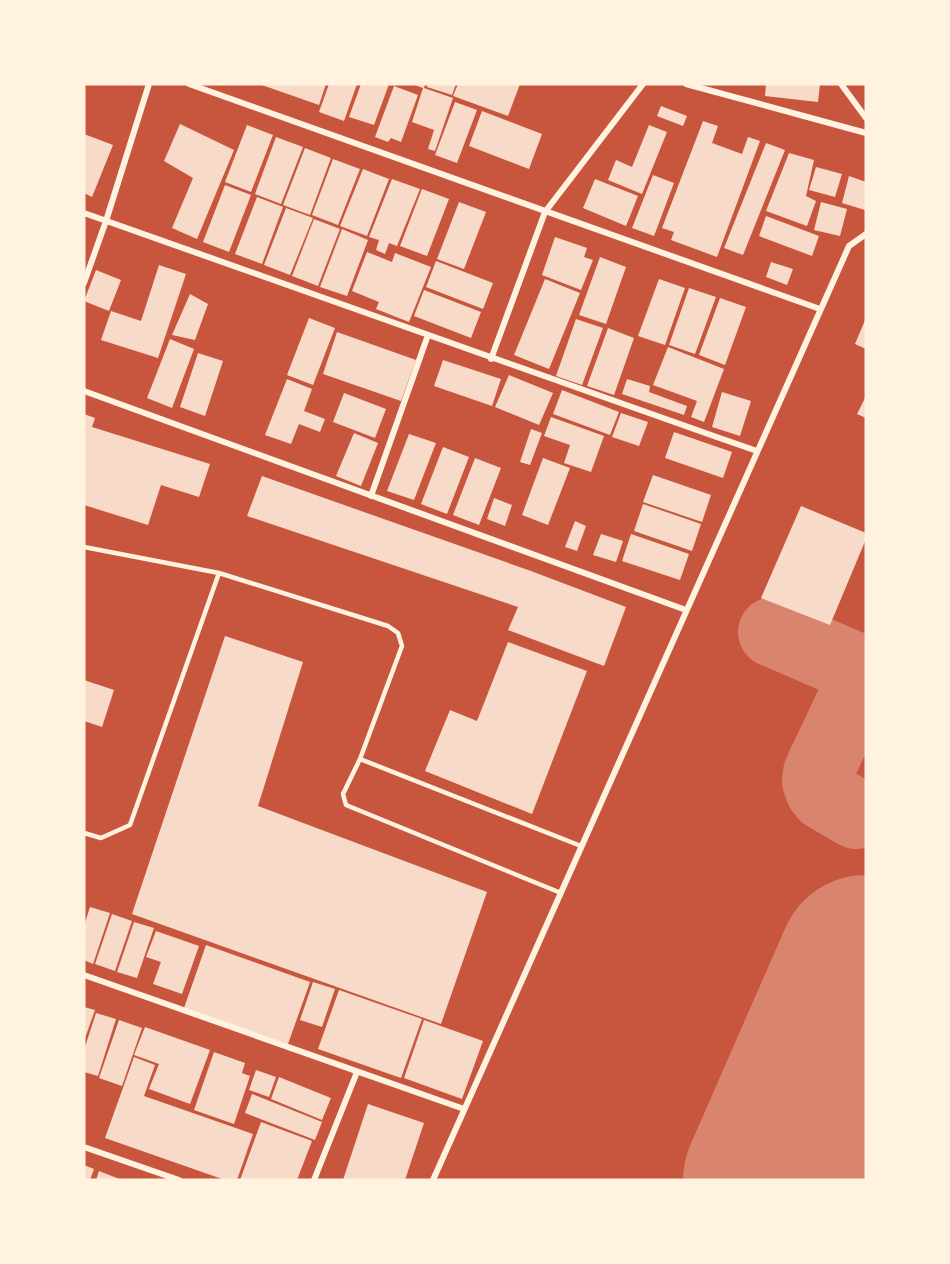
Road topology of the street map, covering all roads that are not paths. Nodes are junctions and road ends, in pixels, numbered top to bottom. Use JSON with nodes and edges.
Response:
{"nodes":[{"id":1,"x":149,"y":84,"type":"edge"},
{"id":2,"x":189,"y":84,"type":"edge"},
{"id":3,"x":643,"y":84,"type":"edge"},
{"id":4,"x":686,"y":84,"type":"edge"},
{"id":5,"x":841,"y":84,"type":"edge"},
{"id":6,"x":866,"y":118,"type":"edge"},
{"id":7,"x":866,"y":133,"type":"edge"},
{"id":8,"x":545,"y":212,"type":"junction"},
{"id":9,"x":84,"y":213,"type":"edge"},
{"id":10,"x":106,"y":221,"type":"junction"},
{"id":11,"x":866,"y":234,"type":"edge"},
{"id":12,"x":84,"y":283,"type":"edge"},
{"id":13,"x":820,"y":309,"type":"junction"},
{"id":14,"x":428,"y":334,"type":"junction"},
{"id":15,"x":491,"y":359,"type":"junction"},
{"id":16,"x":84,"y":391,"type":"edge"},
{"id":17,"x":757,"y":451,"type":"junction"},
{"id":18,"x":371,"y":496,"type":"junction"},
{"id":19,"x":84,"y":547,"type":"edge"},
{"id":20,"x":219,"y":573,"type":"junction"},
{"id":21,"x":686,"y":610,"type":"junction"},
{"id":22,"x":360,"y":759,"type":"junction"},
{"id":23,"x":84,"y":833,"type":"edge"},
{"id":24,"x":581,"y":846,"type":"junction"},
{"id":25,"x":561,"y":893,"type":"junction"},
{"id":26,"x":84,"y":975,"type":"edge"},
{"id":27,"x":357,"y":1072,"type":"junction"},
{"id":28,"x":464,"y":1109,"type":"junction"},
{"id":29,"x":84,"y":1147,"type":"edge"},
{"id":30,"x":179,"y":1180,"type":"edge"},
{"id":31,"x":314,"y":1180,"type":"edge"},
{"id":32,"x":433,"y":1180,"type":"edge"}],
"edges":[{"from":1,"to":10,"type":"street"},
{"from":2,"to":8,"type":"street"},
{"from":3,"to":8,"type":"street"},
{"from":4,"to":7,"type":"street"},
{"from":5,"to":6,"type":"street"},
{"from":8,"to":13,"type":"street"},
{"from":8,"to":15,"type":"street"},
{"from":9,"to":10,"type":"street"},
{"from":10,"to":12,"type":"street"},
{"from":10,"to":14,"type":"street"},
{"from":11,"to":13,"type":"street"},
{"from":13,"to":17,"type":"street"},
{"from":14,"to":15,"type":"street"},
{"from":14,"to":18,"type":"street"},
{"from":15,"to":17,"type":"street"},
{"from":16,"to":18,"type":"street"},
{"from":17,"to":21,"type":"street"},
{"from":18,"to":21,"type":"street"},
{"from":19,"to":20,"type":"lane"},
{"from":20,"to":22,"type":"lane"},
{"from":20,"to":23,"type":"lane"},
{"from":21,"to":24,"type":"street"},
{"from":22,"to":24,"type":"lane"},
{"from":22,"to":25,"type":"lane"},
{"from":24,"to":25,"type":"street"},
{"from":25,"to":28,"type":"street"},
{"from":26,"to":27,"type":"street"},
{"from":27,"to":28,"type":"street"},
{"from":27,"to":31,"type":"street"},
{"from":28,"to":32,"type":"street"},
{"from":29,"to":30,"type":"street"}]}
